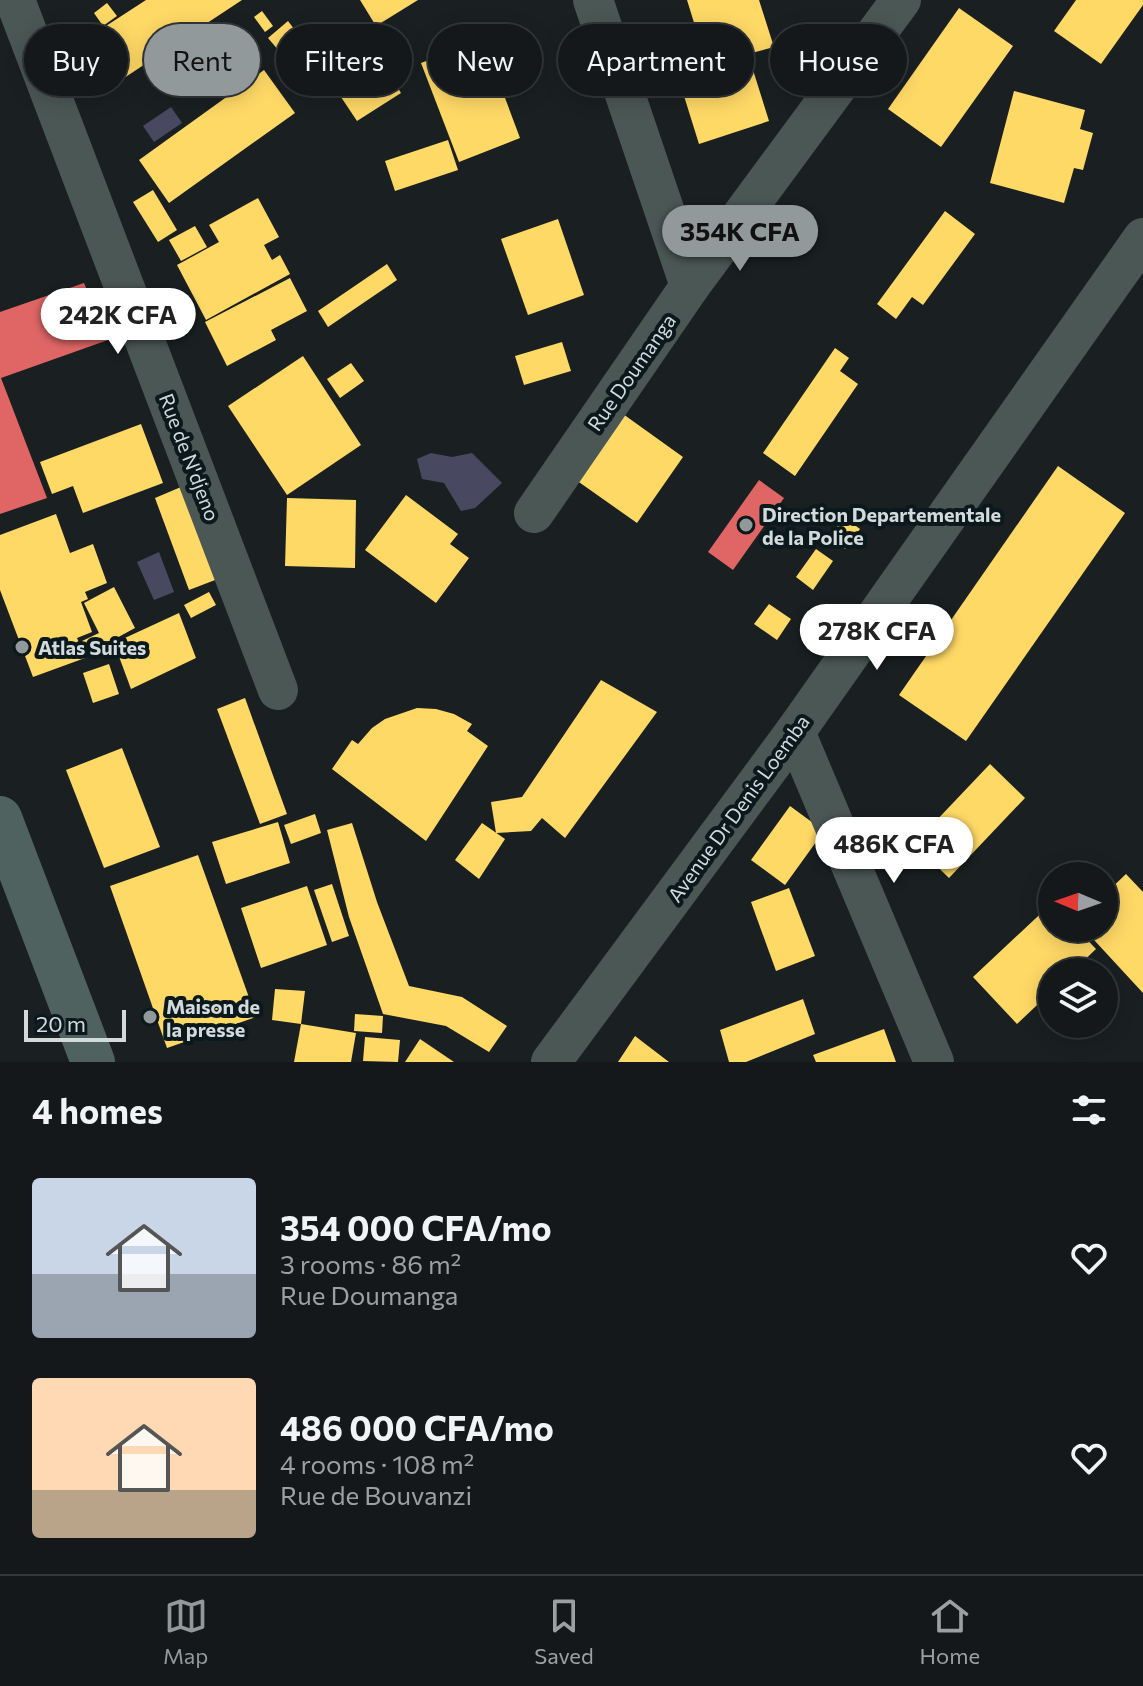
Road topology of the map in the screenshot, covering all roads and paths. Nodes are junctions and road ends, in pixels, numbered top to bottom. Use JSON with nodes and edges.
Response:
{"nodes":[{"id":1,"x":15,"y":0,"type":"edge"},
{"id":2,"x":593,"y":0,"type":"edge"},
{"id":3,"x":901,"y":0,"type":"edge"},
{"id":4,"x":1143,"y":238,"type":"edge"},
{"id":5,"x":690,"y":286,"type":"junction"},
{"id":6,"x":534,"y":513,"type":"dead end"},
{"id":7,"x":278,"y":690,"type":"dead end"},
{"id":8,"x":795,"y":732,"type":"junction"},
{"id":9,"x":0,"y":818,"type":"edge"},
{"id":10,"x":93,"y":1062,"type":"edge"},
{"id":11,"x":551,"y":1062,"type":"edge"},
{"id":12,"x":934,"y":1062,"type":"edge"}],
"edges":[{"from":1,"to":7,"type":"street","name":"Rue de N'djeno"},
{"from":2,"to":5,"type":"street"},
{"from":3,"to":5,"type":"street","name":"Rue Doumanga"},
{"from":4,"to":8,"type":"street","name":"Avenue Dr Denis Loemba"},
{"from":5,"to":6,"type":"street","name":"Rue Doumanga"},
{"from":8,"to":11,"type":"street","name":"Avenue Dr Denis Loemba"},
{"from":8,"to":12,"type":"street"},
{"from":9,"to":10,"type":"main road"}]}
